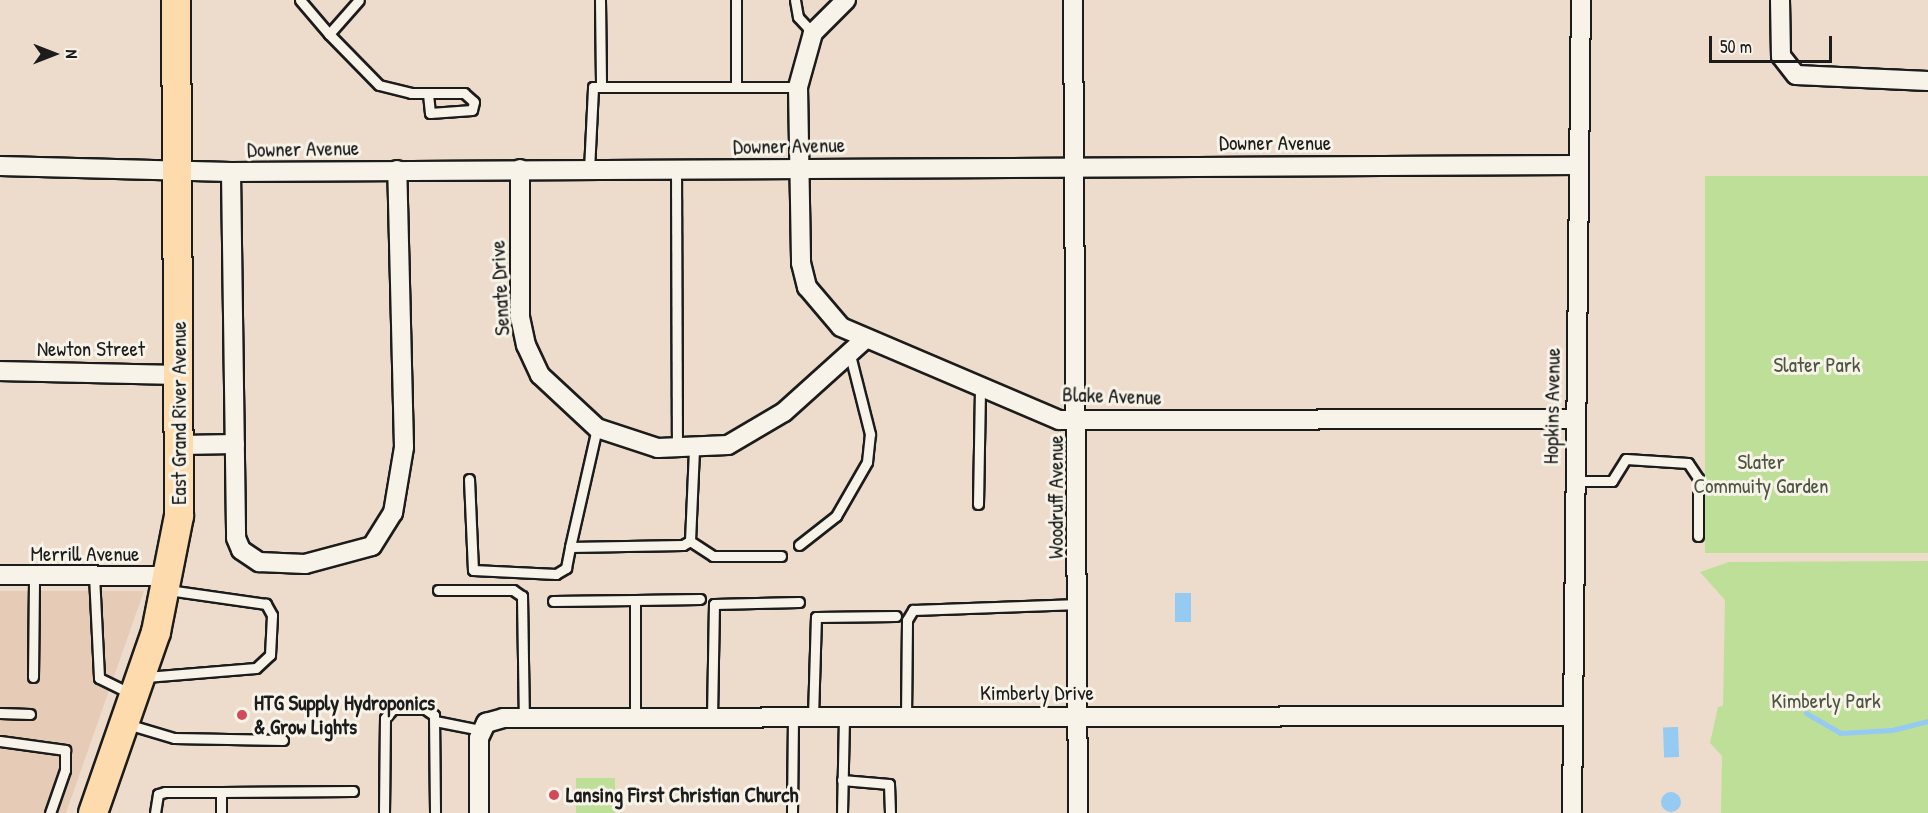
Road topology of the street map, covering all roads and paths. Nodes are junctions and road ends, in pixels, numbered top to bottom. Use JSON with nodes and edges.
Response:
{"nodes":[{"id":1,"x":176,"y":0,"type":"edge"},
{"id":2,"x":300,"y":0,"type":"edge"},
{"id":3,"x":359,"y":0,"type":"edge"},
{"id":4,"x":600,"y":0,"type":"edge"},
{"id":5,"x":736,"y":0,"type":"edge"},
{"id":6,"x":795,"y":0,"type":"edge"},
{"id":7,"x":846,"y":0,"type":"edge"},
{"id":8,"x":1073,"y":0,"type":"edge"},
{"id":9,"x":1581,"y":0,"type":"edge"},
{"id":10,"x":1780,"y":0,"type":"edge"},
{"id":11,"x":813,"y":33,"type":"junction"},
{"id":12,"x":329,"y":34,"type":"junction"},
{"id":13,"x":1928,"y":81,"type":"edge"},
{"id":14,"x":601,"y":84,"type":"junction"},
{"id":15,"x":736,"y":84,"type":"junction"},
{"id":16,"x":798,"y":87,"type":"junction"},
{"id":17,"x":428,"y":93,"type":"junction"},
{"id":18,"x":1579,"y":165,"type":"junction"},
{"id":19,"x":0,"y":166,"type":"edge"},
{"id":20,"x":1076,"y":166,"type":"junction"},
{"id":21,"x":177,"y":168,"type":"junction"},
{"id":22,"x":520,"y":169,"type":"junction"},
{"id":23,"x":799,"y":169,"type":"junction"},
{"id":24,"x":396,"y":170,"type":"junction"},
{"id":25,"x":589,"y":170,"type":"junction"},
{"id":26,"x":676,"y":170,"type":"junction"},
{"id":27,"x":231,"y":172,"type":"junction"},
{"id":28,"x":864,"y":340,"type":"junction"},
{"id":29,"x":850,"y":355,"type":"junction"},
{"id":30,"x":0,"y":371,"type":"edge"},
{"id":31,"x":181,"y":375,"type":"junction"},
{"id":32,"x":980,"y":388,"type":"junction"},
{"id":33,"x":1574,"y":419,"type":"junction"},
{"id":34,"x":1077,"y":421,"type":"junction"},
{"id":35,"x":597,"y":428,"type":"junction"},
{"id":36,"x":235,"y":444,"type":"junction"},
{"id":37,"x":181,"y":445,"type":"junction"},
{"id":38,"x":686,"y":450,"type":"junction"},
{"id":39,"x":469,"y":479,"type":"dead end"},
{"id":40,"x":1573,"y":481,"type":"junction"},
{"id":41,"x":978,"y":504,"type":"dead end"},
{"id":42,"x":1698,"y":536,"type":"dead end"},
{"id":43,"x":690,"y":541,"type":"junction"},
{"id":44,"x":799,"y":545,"type":"dead end"},
{"id":45,"x":570,"y":547,"type":"junction"},
{"id":46,"x":781,"y":556,"type":"dead end"},
{"id":47,"x":0,"y":575,"type":"edge"},
{"id":48,"x":94,"y":575,"type":"junction"},
{"id":49,"x":34,"y":576,"type":"junction"},
{"id":50,"x":168,"y":583,"type":"junction"},
{"id":51,"x":438,"y":590,"type":"dead end"},
{"id":52,"x":700,"y":599,"type":"dead end"},
{"id":53,"x":635,"y":600,"type":"junction"},
{"id":54,"x":554,"y":601,"type":"dead end"},
{"id":55,"x":800,"y":602,"type":"dead end"},
{"id":56,"x":1079,"y":604,"type":"junction"},
{"id":57,"x":896,"y":616,"type":"dead end"},
{"id":58,"x":33,"y":677,"type":"dead end"},
{"id":59,"x":137,"y":686,"type":"junction"},
{"id":60,"x":0,"y":713,"type":"edge"},
{"id":61,"x":30,"y":714,"type":"dead end"},
{"id":62,"x":1078,"y":715,"type":"junction"},
{"id":63,"x":1572,"y":716,"type":"junction"},
{"id":64,"x":813,"y":717,"type":"junction"},
{"id":65,"x":906,"y":717,"type":"junction"},
{"id":66,"x":524,"y":718,"type":"junction"},
{"id":67,"x":635,"y":718,"type":"junction"},
{"id":68,"x":712,"y":718,"type":"junction"},
{"id":69,"x":793,"y":718,"type":"junction"},
{"id":70,"x":844,"y":718,"type":"junction"},
{"id":71,"x":435,"y":721,"type":"junction"},
{"id":72,"x":125,"y":723,"type":"junction"},
{"id":73,"x":481,"y":730,"type":"junction"},
{"id":74,"x":283,"y":740,"type":"dead end"},
{"id":75,"x":0,"y":741,"type":"edge"},
{"id":76,"x":842,"y":780,"type":"junction"},
{"id":77,"x":353,"y":791,"type":"dead end"},
{"id":78,"x":221,"y":792,"type":"junction"},
{"id":79,"x":50,"y":813,"type":"edge"},
{"id":80,"x":93,"y":813,"type":"edge"},
{"id":81,"x":155,"y":813,"type":"edge"},
{"id":82,"x":221,"y":813,"type":"edge"},
{"id":83,"x":384,"y":813,"type":"edge"},
{"id":84,"x":435,"y":813,"type":"edge"},
{"id":85,"x":479,"y":813,"type":"edge"},
{"id":86,"x":792,"y":813,"type":"edge"},
{"id":87,"x":842,"y":813,"type":"edge"},
{"id":88,"x":890,"y":813,"type":"edge"},
{"id":89,"x":1078,"y":813,"type":"edge"},
{"id":90,"x":1572,"y":813,"type":"edge"}],
"edges":[{"from":1,"to":21,"type":"main road","name":"East Grand River Avenue"},
{"from":2,"to":12,"type":"lane"},
{"from":3,"to":12,"type":"lane"},
{"from":4,"to":14,"type":"lane"},
{"from":5,"to":15,"type":"lane"},
{"from":6,"to":11,"type":"lane"},
{"from":7,"to":11,"type":"street"},
{"from":8,"to":20,"type":"street","name":"Woodruff Avenue"},
{"from":9,"to":18,"type":"street","name":"Hopkins Avenue"},
{"from":10,"to":13,"type":"street"},
{"from":11,"to":16,"type":"street","name":"Blake Avenue"},
{"from":12,"to":17,"type":"lane"},
{"from":14,"to":15,"type":"lane"},
{"from":14,"to":25,"type":"lane"},
{"from":15,"to":16,"type":"lane"},
{"from":16,"to":23,"type":"street","name":"Blake Avenue"},
{"from":17,"to":17,"type":"lane"},
{"from":18,"to":20,"type":"street","name":"Downer Avenue"},
{"from":18,"to":33,"type":"street","name":"Hopkins Avenue"},
{"from":19,"to":21,"type":"street","name":"Downer Avenue"},
{"from":20,"to":23,"type":"street","name":"Downer Avenue"},
{"from":20,"to":34,"type":"street","name":"Woodruff Avenue"},
{"from":21,"to":27,"type":"street","name":"Downer Avenue"},
{"from":21,"to":31,"type":"main road","name":"East Grand River Avenue"},
{"from":22,"to":24,"type":"street","name":"Downer Avenue"},
{"from":22,"to":25,"type":"street","name":"Downer Avenue"},
{"from":22,"to":35,"type":"street","name":"Senate Drive"},
{"from":23,"to":26,"type":"street","name":"Downer Avenue"},
{"from":23,"to":28,"type":"street","name":"Blake Avenue"},
{"from":24,"to":27,"type":"street","name":"Downer Avenue"},
{"from":24,"to":36,"type":"street"},
{"from":25,"to":26,"type":"street","name":"Downer Avenue"},
{"from":26,"to":38,"type":"lane"},
{"from":27,"to":36,"type":"street"},
{"from":28,"to":29,"type":"street","name":"Senate Drive"},
{"from":28,"to":32,"type":"street","name":"Blake Avenue"},
{"from":29,"to":38,"type":"street","name":"Senate Drive"},
{"from":29,"to":44,"type":"lane"},
{"from":30,"to":31,"type":"street","name":"Newton Street"},
{"from":31,"to":37,"type":"main road","name":"East Grand River Avenue"},
{"from":32,"to":34,"type":"street","name":"Blake Avenue"},
{"from":32,"to":41,"type":"lane"},
{"from":33,"to":34,"type":"street","name":"Blake Avenue"},
{"from":33,"to":40,"type":"street","name":"Hopkins Avenue"},
{"from":34,"to":56,"type":"street","name":"Woodruff Avenue"},
{"from":35,"to":38,"type":"street","name":"Senate Drive"},
{"from":35,"to":45,"type":"lane"},
{"from":36,"to":37,"type":"street"},
{"from":37,"to":50,"type":"main road","name":"East Grand River Avenue"},
{"from":38,"to":43,"type":"lane"},
{"from":39,"to":45,"type":"lane"},
{"from":40,"to":42,"type":"lane"},
{"from":40,"to":63,"type":"street","name":"Hopkins Avenue"},
{"from":43,"to":45,"type":"lane"},
{"from":43,"to":46,"type":"lane"},
{"from":47,"to":49,"type":"street","name":"Merrill Avenue"},
{"from":48,"to":49,"type":"street","name":"Merrill Avenue"},
{"from":48,"to":50,"type":"street","name":"Merrill Avenue"},
{"from":48,"to":59,"type":"lane"},
{"from":49,"to":58,"type":"lane"},
{"from":50,"to":59,"type":"main road","name":"East Grand River Avenue"},
{"from":50,"to":59,"type":"lane"},
{"from":51,"to":66,"type":"lane"},
{"from":52,"to":53,"type":"lane"},
{"from":53,"to":54,"type":"lane"},
{"from":53,"to":67,"type":"lane"},
{"from":55,"to":68,"type":"lane"},
{"from":56,"to":62,"type":"street","name":"Woodruff Avenue"},
{"from":56,"to":65,"type":"lane"},
{"from":57,"to":64,"type":"lane"},
{"from":59,"to":72,"type":"main road","name":"East Grand River Avenue"},
{"from":60,"to":61,"type":"lane"},
{"from":62,"to":63,"type":"street","name":"Kimberly Drive"},
{"from":62,"to":65,"type":"street","name":"Kimberly Drive"},
{"from":62,"to":89,"type":"street","name":"Woodruff Avenue"},
{"from":63,"to":90,"type":"street","name":"Hopkins Avenue"},
{"from":64,"to":69,"type":"street","name":"Kimberly Drive"},
{"from":64,"to":70,"type":"street","name":"Kimberly Drive"},
{"from":65,"to":70,"type":"street","name":"Kimberly Drive"},
{"from":66,"to":67,"type":"street","name":"Kimberly Drive"},
{"from":66,"to":73,"type":"street","name":"Kimberly Drive"},
{"from":67,"to":68,"type":"street","name":"Kimberly Drive"},
{"from":68,"to":69,"type":"street","name":"Kimberly Drive"},
{"from":69,"to":86,"type":"lane"},
{"from":70,"to":76,"type":"lane"},
{"from":71,"to":73,"type":"lane"},
{"from":71,"to":83,"type":"lane"},
{"from":71,"to":84,"type":"lane"},
{"from":72,"to":74,"type":"lane"},
{"from":72,"to":80,"type":"main road","name":"East Grand River Avenue"},
{"from":73,"to":85,"type":"street"},
{"from":75,"to":79,"type":"lane"},
{"from":76,"to":87,"type":"lane"},
{"from":76,"to":88,"type":"lane"},
{"from":77,"to":78,"type":"lane"},
{"from":78,"to":81,"type":"lane"},
{"from":78,"to":82,"type":"lane"}]}
